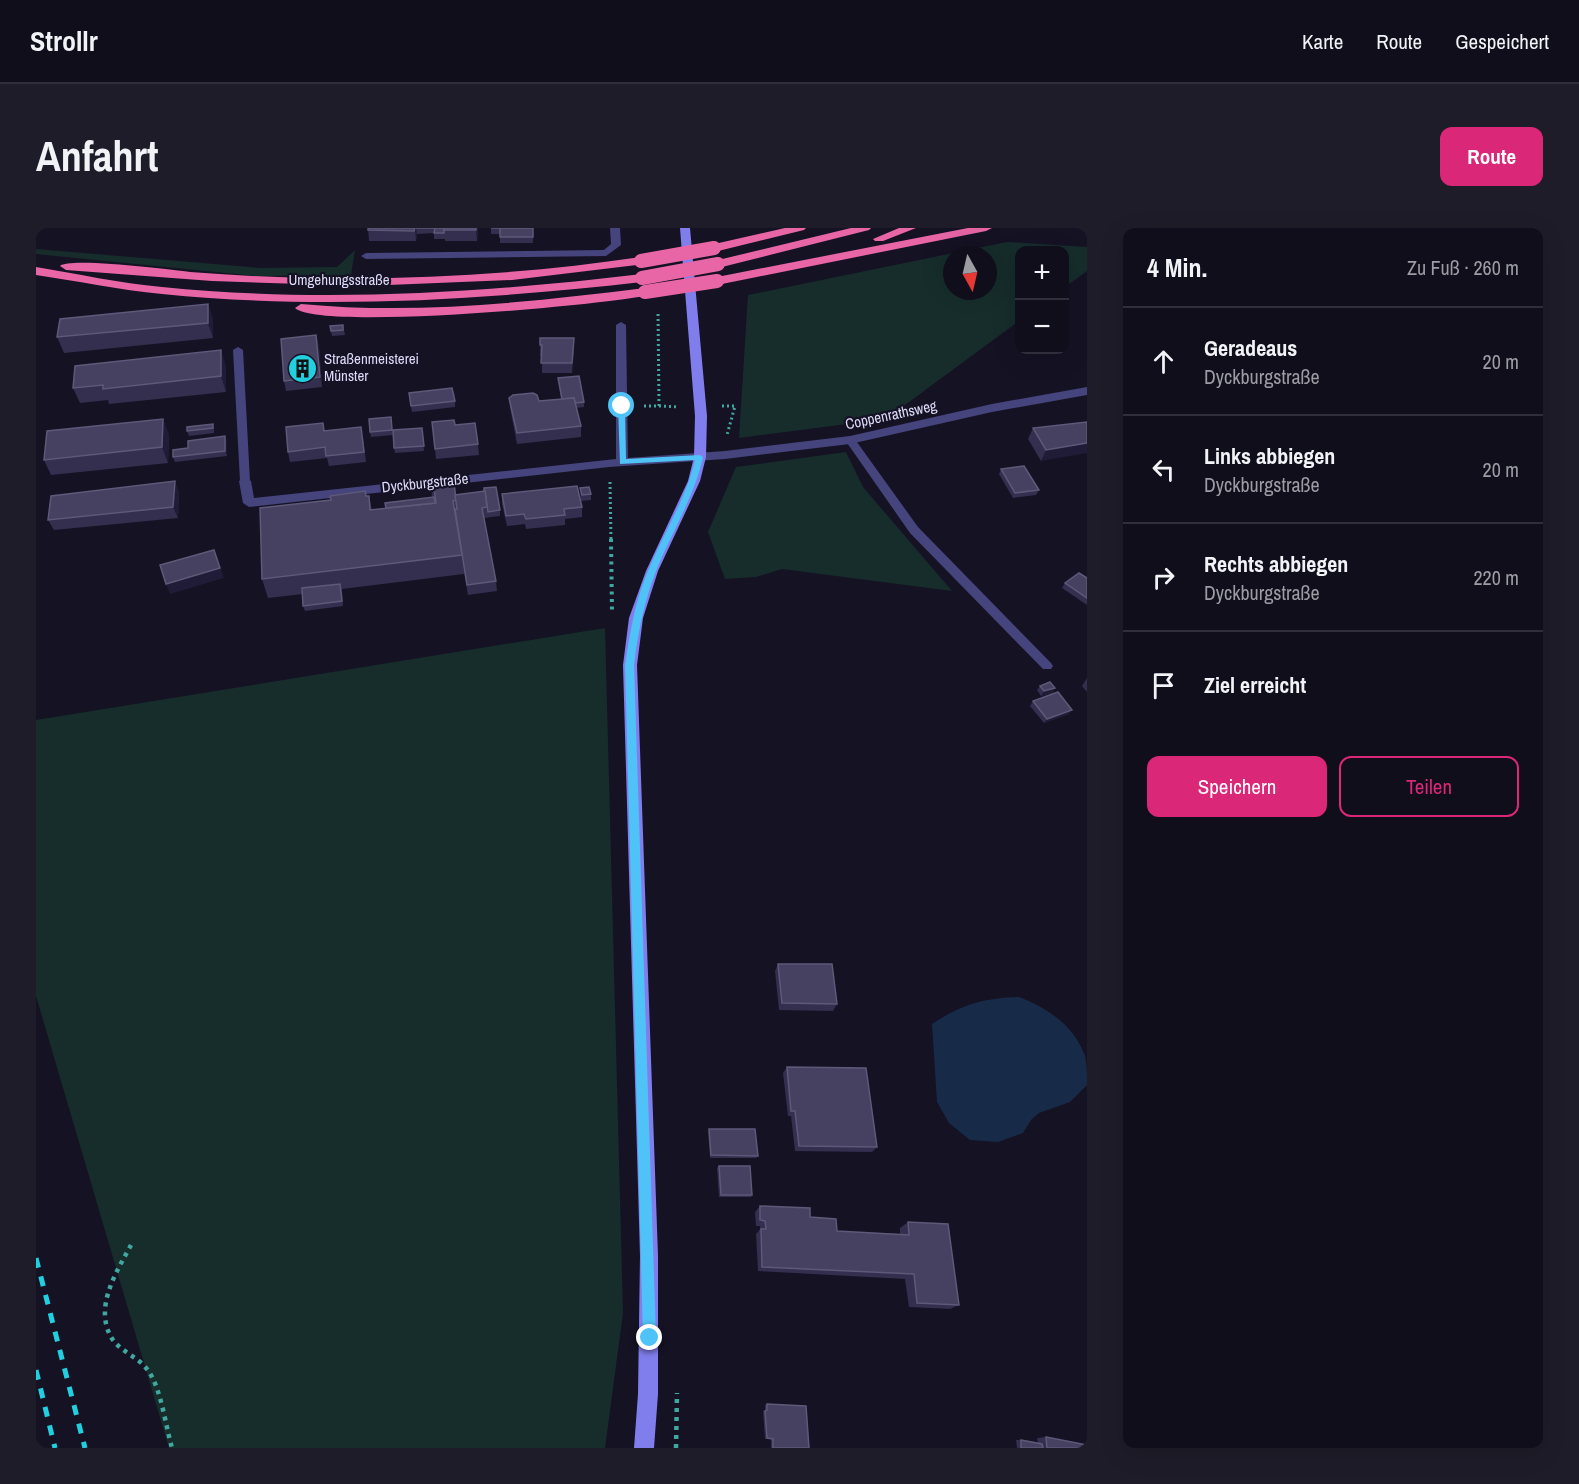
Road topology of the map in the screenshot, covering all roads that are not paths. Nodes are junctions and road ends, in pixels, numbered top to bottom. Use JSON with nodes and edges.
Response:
{"nodes":[{"id":1,"x":615,"y":228,"type":"edge"},
{"id":2,"x":685,"y":228,"type":"edge"},
{"id":3,"x":800,"y":228,"type":"edge"},
{"id":4,"x":865,"y":228,"type":"edge"},
{"id":5,"x":910,"y":228,"type":"edge"},
{"id":6,"x":986,"y":228,"type":"edge"},
{"id":7,"x":366,"y":256,"type":"dead end"},
{"id":8,"x":808,"y":261,"type":"junction"},
{"id":9,"x":36,"y":266,"type":"edge"},
{"id":10,"x":36,"y":271,"type":"edge"},
{"id":11,"x":178,"y":292,"type":"junction"},
{"id":12,"x":621,"y":325,"type":"dead end"},
{"id":13,"x":238,"y":350,"type":"dead end"},
{"id":14,"x":1087,"y":391,"type":"edge"},
{"id":15,"x":850,"y":440,"type":"junction"},
{"id":16,"x":700,"y":457,"type":"junction"},
{"id":17,"x":622,"y":462,"type":"junction"},
{"id":18,"x":245,"y":481,"type":"joint"},
{"id":19,"x":1047,"y":666,"type":"dead end"},
{"id":20,"x":644,"y":1448,"type":"edge"}],
"edges":[{"from":1,"to":7,"type":"street"},
{"from":2,"to":16,"type":"street"},
{"from":3,"to":9,"type":"highway","name":"Umgehungsstraße","bridge":true},
{"from":4,"to":11,"type":"highway","name":"Umgehungsstraße","bridge":true},
{"from":5,"to":8,"type":"highway"},
{"from":6,"to":8,"type":"highway"},
{"from":8,"to":11,"type":"highway","bridge":true},
{"from":10,"to":11,"type":"highway","name":"Umgehungsstraße"},
{"from":12,"to":17,"type":"street"},
{"from":13,"to":18,"type":"lane"},
{"from":14,"to":15,"type":"street","name":"Coppenrathsweg"},
{"from":15,"to":16,"type":"street","name":"Coppenrathsweg"},
{"from":15,"to":19,"type":"lane"},
{"from":16,"to":17,"type":"street","name":"Dyckburgstraße"},
{"from":16,"to":20,"type":"street"},
{"from":17,"to":18,"type":"street","name":"Dyckburgstraße"}]}
